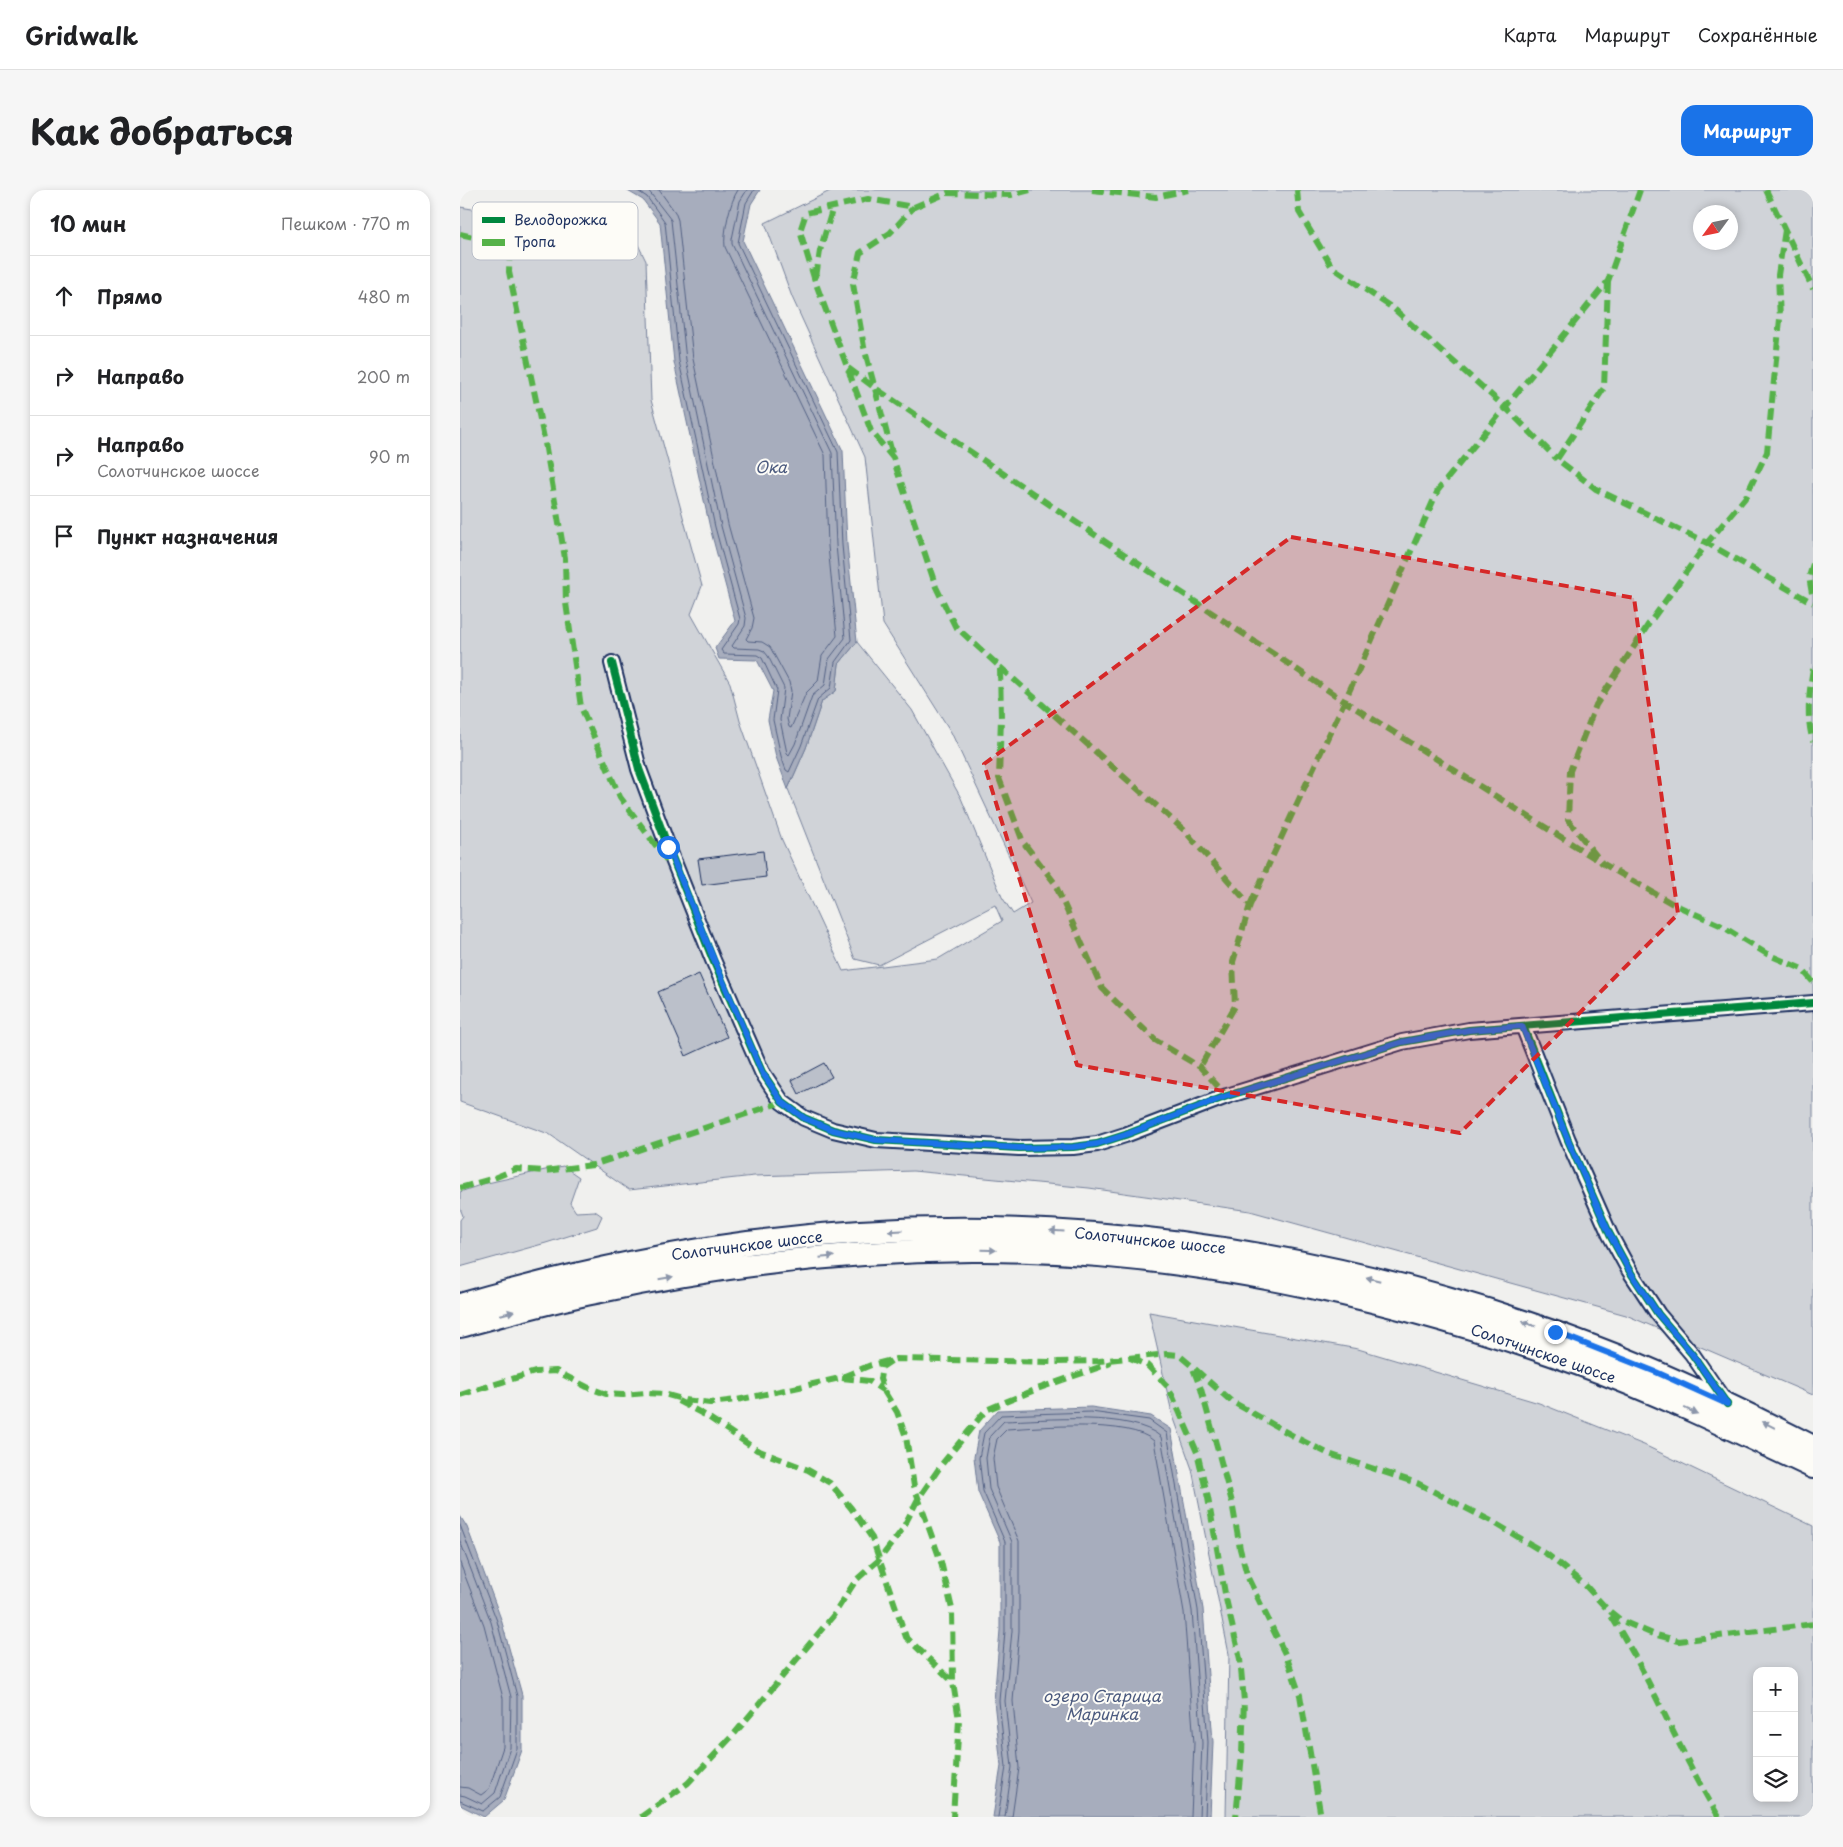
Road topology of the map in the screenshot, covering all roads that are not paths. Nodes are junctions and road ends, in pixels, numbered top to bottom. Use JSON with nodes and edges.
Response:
{"nodes":[{"id":1,"x":612,"y":663,"type":"dead end"},
{"id":2,"x":1813,"y":1003,"type":"edge"},
{"id":3,"x":1522,"y":1026,"type":"junction"},
{"id":4,"x":460,"y":1305,"type":"edge"},
{"id":5,"x":460,"y":1326,"type":"edge"},
{"id":6,"x":1727,"y":1404,"type":"junction"},
{"id":7,"x":1813,"y":1447,"type":"edge"},
{"id":8,"x":1813,"y":1468,"type":"edge"}],
"edges":[{"from":1,"to":3,"type":"street"},
{"from":2,"to":3,"type":"street"},
{"from":3,"to":6,"type":"street"},
{"from":6,"to":4,"type":"main road","name":"Солотчинское шоссе","one_way":true},
{"from":5,"to":8,"type":"main road","name":"Солотчинское шоссе","one_way":true},
{"from":7,"to":6,"type":"main road","name":"Солотчинское шоссе","one_way":true}]}
